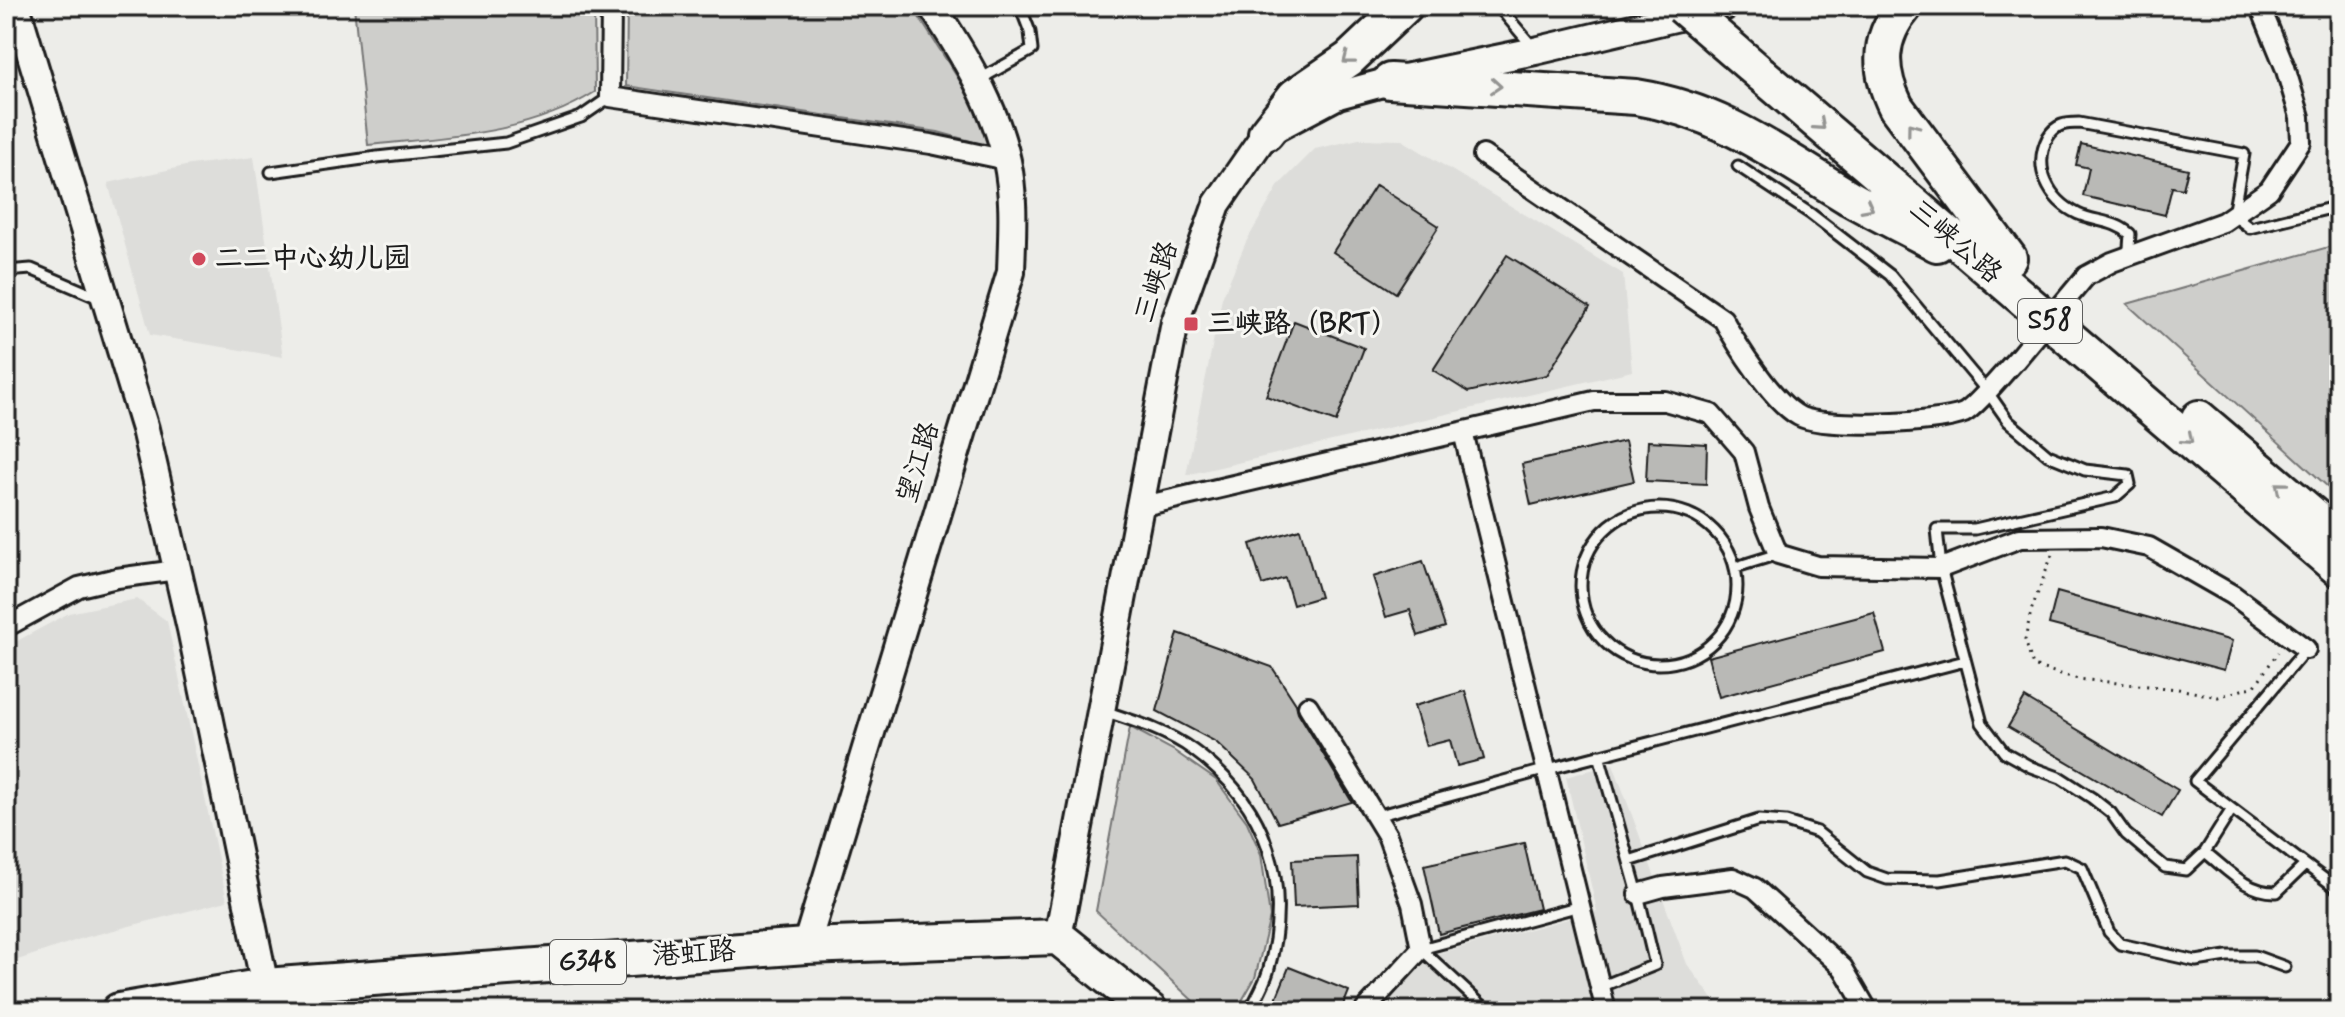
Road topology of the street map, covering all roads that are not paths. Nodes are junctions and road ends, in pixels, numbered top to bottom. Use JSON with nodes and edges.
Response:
{"nodes":[{"id":1,"x":16,"y":6,"type":"edge"},
{"id":2,"x":611,"y":6,"type":"edge"},
{"id":3,"x":932,"y":6,"type":"edge"},
{"id":4,"x":1020,"y":6,"type":"edge"},
{"id":5,"x":1405,"y":6,"type":"edge"},
{"id":6,"x":1498,"y":6,"type":"edge"},
{"id":7,"x":1682,"y":6,"type":"edge"},
{"id":8,"x":1716,"y":6,"type":"edge"},
{"id":9,"x":1725,"y":6,"type":"edge"},
{"id":10,"x":1905,"y":6,"type":"edge"},
{"id":11,"x":2260,"y":6,"type":"edge"},
{"id":12,"x":1535,"y":51,"type":"junction"},
{"id":13,"x":1771,"y":68,"type":"junction"},
{"id":14,"x":977,"y":81,"type":"junction"},
{"id":15,"x":1390,"y":81,"type":"junction"},
{"id":16,"x":610,"y":97,"type":"junction"},
{"id":17,"x":1266,"y":133,"type":"junction"},
{"id":18,"x":1483,"y":155,"type":"dead end"},
{"id":19,"x":1007,"y":160,"type":"junction"},
{"id":20,"x":1738,"y":166,"type":"dead end"},
{"id":21,"x":271,"y":172,"type":"dead end"},
{"id":22,"x":2339,"y":206,"type":"edge"},
{"id":23,"x":2233,"y":215,"type":"junction"},
{"id":24,"x":2125,"y":258,"type":"junction"},
{"id":25,"x":1999,"y":264,"type":"junction"},
{"id":26,"x":6,"y":271,"type":"edge"},
{"id":27,"x":106,"y":301,"type":"junction"},
{"id":28,"x":1987,"y":391,"type":"junction"},
{"id":29,"x":1463,"y":432,"type":"junction"},
{"id":30,"x":1139,"y":507,"type":"junction"},
{"id":31,"x":2339,"y":537,"type":"edge"},
{"id":32,"x":1778,"y":554,"type":"junction"},
{"id":33,"x":1736,"y":567,"type":"junction"},
{"id":34,"x":1941,"y":568,"type":"junction"},
{"id":35,"x":2339,"y":569,"type":"edge"},
{"id":36,"x":177,"y":570,"type":"junction"},
{"id":37,"x":6,"y":627,"type":"edge"},
{"id":38,"x":2306,"y":649,"type":"joint"},
{"id":39,"x":1965,"y":661,"type":"junction"},
{"id":40,"x":1308,"y":706,"type":"dead end"},
{"id":41,"x":1100,"y":710,"type":"junction"},
{"id":42,"x":1599,"y":755,"type":"junction"},
{"id":43,"x":1544,"y":770,"type":"junction"},
{"id":44,"x":2232,"y":809,"type":"junction"},
{"id":45,"x":1376,"y":816,"type":"junction"},
{"id":46,"x":2205,"y":852,"type":"junction"},
{"id":47,"x":1629,"y":861,"type":"junction"},
{"id":48,"x":2305,"y":865,"type":"junction"},
{"id":49,"x":2339,"y":890,"type":"edge"},
{"id":50,"x":1638,"y":894,"type":"junction"},
{"id":51,"x":1580,"y":906,"type":"junction"},
{"id":52,"x":1058,"y":937,"type":"junction"},
{"id":53,"x":806,"y":946,"type":"junction"},
{"id":54,"x":1421,"y":949,"type":"junction"},
{"id":55,"x":2285,"y":967,"type":"dead end"},
{"id":56,"x":265,"y":986,"type":"junction"},
{"id":57,"x":1600,"y":987,"type":"junction"},
{"id":58,"x":119,"y":1011,"type":"edge"},
{"id":59,"x":1150,"y":1011,"type":"edge"},
{"id":60,"x":1250,"y":1011,"type":"edge"},
{"id":61,"x":1364,"y":1011,"type":"edge"},
{"id":62,"x":1488,"y":1011,"type":"edge"},
{"id":63,"x":1606,"y":1011,"type":"edge"},
{"id":64,"x":1868,"y":1011,"type":"edge"}],
"edges":[{"from":1,"to":27,"type":"main road"},
{"from":2,"to":16,"type":"street"},
{"from":3,"to":14,"type":"main road","name":"望江路"},
{"from":4,"to":14,"type":"lane"},
{"from":5,"to":17,"type":"highway","one_way":true},
{"from":6,"to":12,"type":"lane"},
{"from":7,"to":13,"type":"highway","name":"三峡公路","number":"S58","bridge":true},
{"from":8,"to":13,"type":"highway","name":"三峡公路","number":"S58"},
{"from":9,"to":12,"type":"main road","name":"三峡路"},
{"from":25,"to":10,"type":"highway","one_way":true},
{"from":11,"to":23,"type":"street"},
{"from":12,"to":15,"type":"main road","name":"三峡路"},
{"from":13,"to":25,"type":"highway","name":"三峡公路","number":"S58"},
{"from":14,"to":19,"type":"main road","name":"望江路"},
{"from":15,"to":17,"type":"main road","name":"三峡路"},
{"from":15,"to":25,"type":"highway","one_way":true},
{"from":16,"to":19,"type":"street"},
{"from":16,"to":21,"type":"lane"},
{"from":17,"to":30,"type":"main road","name":"三峡路"},
{"from":18,"to":28,"type":"street"},
{"from":19,"to":53,"type":"main road","name":"望江路"},
{"from":20,"to":28,"type":"lane"},
{"from":22,"to":23,"type":"lane"},
{"from":23,"to":24,"type":"street"},
{"from":23,"to":24,"type":"lane"},
{"from":24,"to":28,"type":"street","bridge":true},
{"from":31,"to":25,"type":"highway","name":"三峡公路","number":"S58","one_way":true},
{"from":25,"to":35,"type":"highway","name":"三峡公路","number":"S58","one_way":true},
{"from":26,"to":27,"type":"lane"},
{"from":27,"to":36,"type":"main road"},
{"from":28,"to":34,"type":"lane"},
{"from":29,"to":30,"type":"street"},
{"from":29,"to":32,"type":"street"},
{"from":29,"to":43,"type":"street"},
{"from":30,"to":41,"type":"main road","name":"三峡路"},
{"from":32,"to":33,"type":"lane"},
{"from":32,"to":34,"type":"street"},
{"from":33,"to":33,"type":"lane"},
{"from":34,"to":38,"type":"street"},
{"from":34,"to":39,"type":"lane"},
{"from":36,"to":37,"type":"street"},
{"from":36,"to":56,"type":"main road"},
{"from":38,"to":44,"type":"lane"},
{"from":39,"to":42,"type":"lane"},
{"from":39,"to":46,"type":"lane"},
{"from":40,"to":45,"type":"street"},
{"from":41,"to":52,"type":"main road","name":"三峡路"},
{"from":41,"to":60,"type":"lane"},
{"from":42,"to":43,"type":"lane"},
{"from":42,"to":47,"type":"lane"},
{"from":43,"to":45,"type":"lane"},
{"from":43,"to":51,"type":"street"},
{"from":44,"to":46,"type":"lane"},
{"from":44,"to":48,"type":"lane"},
{"from":45,"to":54,"type":"street"},
{"from":46,"to":48,"type":"lane"},
{"from":47,"to":50,"type":"lane"},
{"from":47,"to":55,"type":"lane"},
{"from":48,"to":49,"type":"lane"},
{"from":50,"to":57,"type":"lane"},
{"from":50,"to":64,"type":"street"},
{"from":51,"to":54,"type":"lane"},
{"from":51,"to":57,"type":"street"},
{"from":52,"to":53,"type":"highway","name":"港虹路","number":"G348"},
{"from":52,"to":59,"type":"highway"},
{"from":53,"to":56,"type":"highway","name":"港虹路","number":"G348"},
{"from":54,"to":61,"type":"street"},
{"from":54,"to":62,"type":"lane"},
{"from":56,"to":58,"type":"highway","name":"港虹路","number":"G348"},
{"from":57,"to":63,"type":"street"}]}
